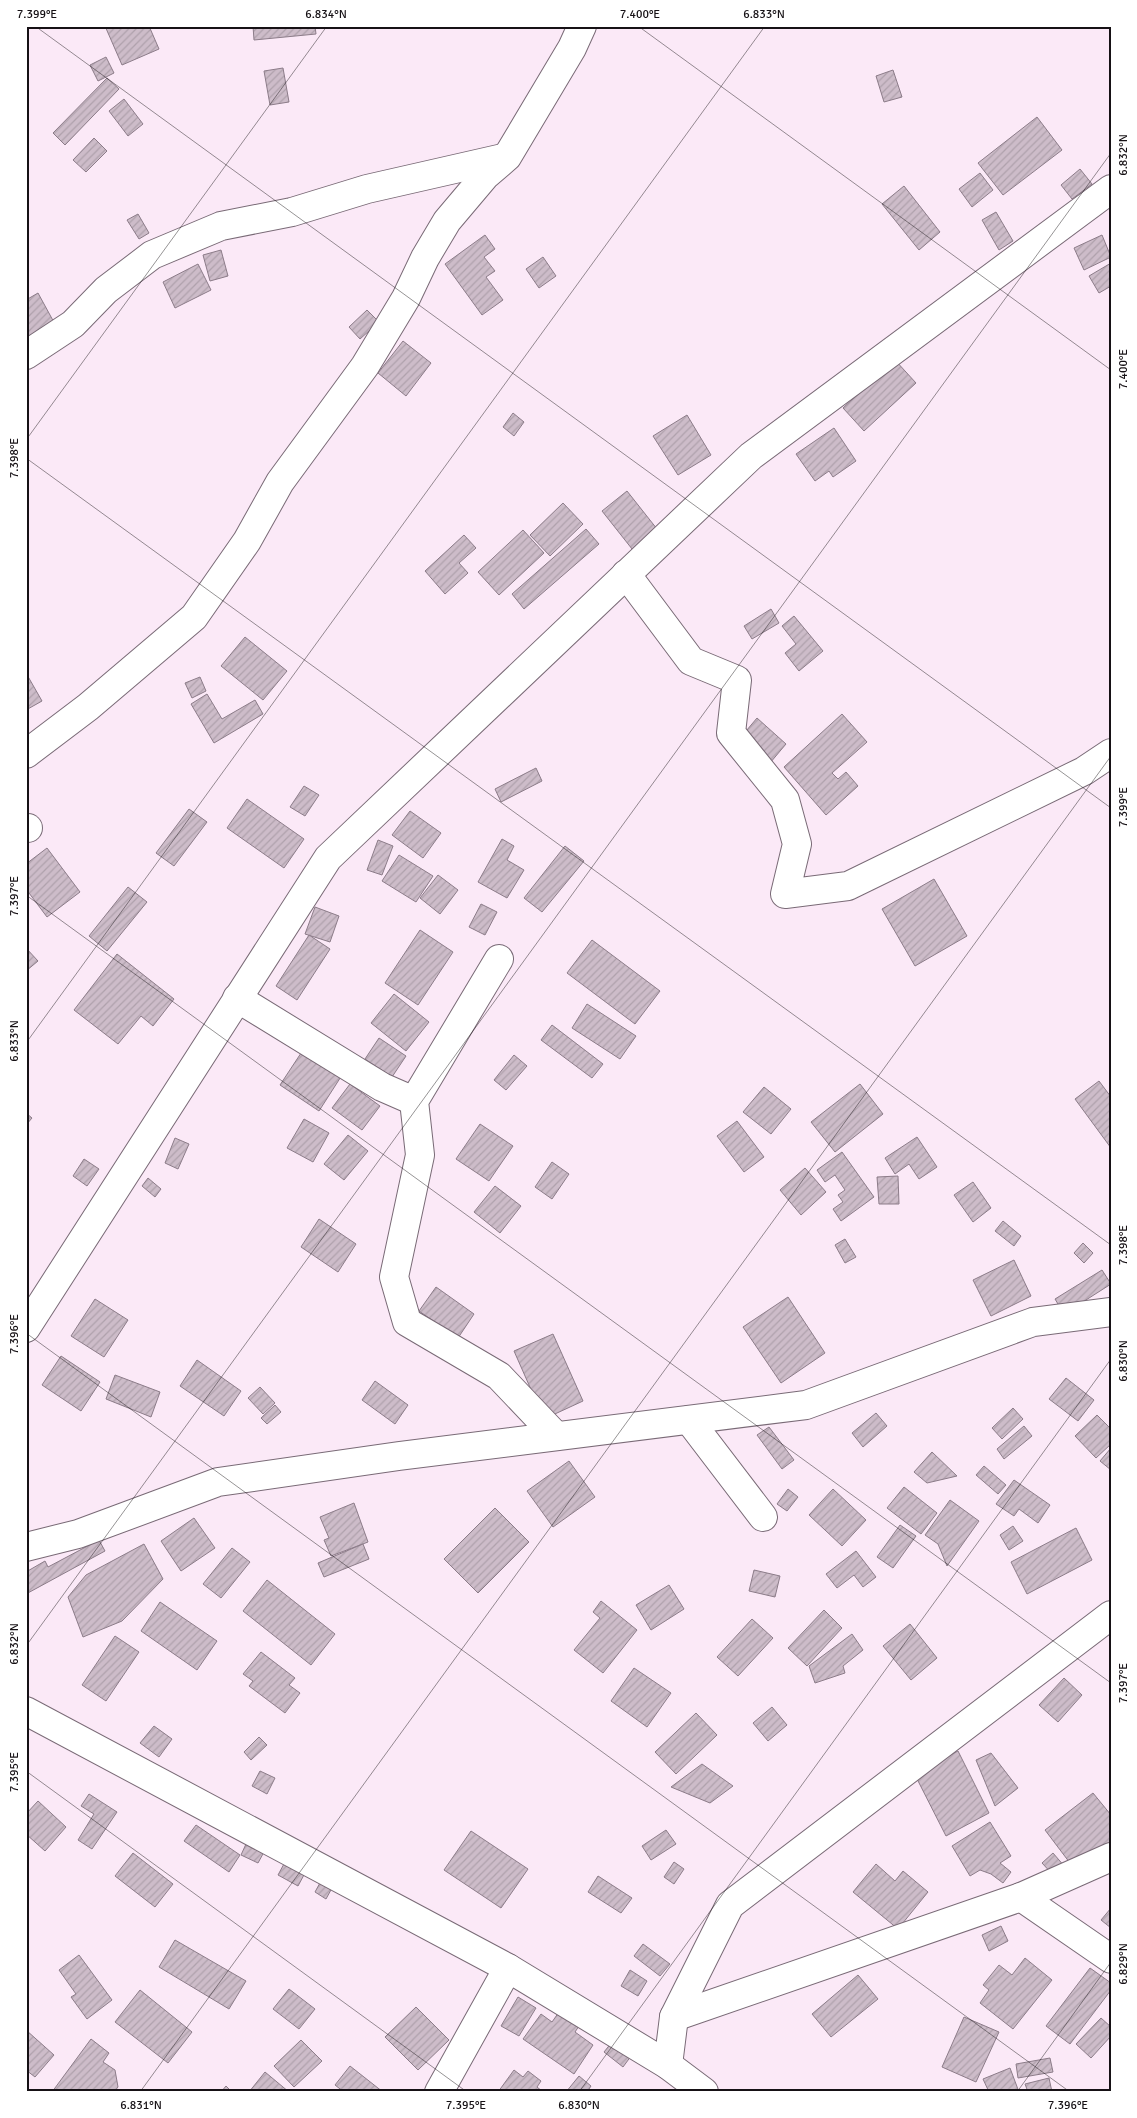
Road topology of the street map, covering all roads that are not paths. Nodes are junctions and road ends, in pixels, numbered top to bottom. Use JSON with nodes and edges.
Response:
{"nodes":[{"id":1,"x":582,"y":26,"type":"edge"},
{"id":2,"x":507,"y":157,"type":"junction"},
{"id":3,"x":1111,"y":189,"type":"edge"},
{"id":4,"x":26,"y":355,"type":"edge"},
{"id":5,"x":626,"y":574,"type":"junction"},
{"id":6,"x":1111,"y":753,"type":"edge"},
{"id":7,"x":26,"y":754,"type":"edge"},
{"id":8,"x":499,"y":959,"type":"dead end"},
{"id":9,"x":237,"y":998,"type":"junction"},
{"id":10,"x":414,"y":1101,"type":"junction"},
{"id":11,"x":1111,"y":1312,"type":"edge"},
{"id":12,"x":26,"y":1328,"type":"edge"},
{"id":13,"x":689,"y":1420,"type":"junction"},
{"id":14,"x":556,"y":1436,"type":"junction"},
{"id":15,"x":763,"y":1517,"type":"dead end"},
{"id":16,"x":26,"y":1547,"type":"edge"},
{"id":17,"x":1111,"y":1615,"type":"edge"},
{"id":18,"x":26,"y":1710,"type":"edge"},
{"id":19,"x":1111,"y":1857,"type":"edge"},
{"id":20,"x":1021,"y":1897,"type":"junction"},
{"id":21,"x":1111,"y":1959,"type":"edge"},
{"id":22,"x":508,"y":1968,"type":"junction"},
{"id":23,"x":674,"y":2017,"type":"junction"},
{"id":24,"x":668,"y":2064,"type":"junction"},
{"id":25,"x":439,"y":2092,"type":"edge"},
{"id":26,"x":704,"y":2092,"type":"edge"}],
"edges":[{"from":1,"to":2,"type":"street"},
{"from":2,"to":4,"type":"street"},
{"from":2,"to":7,"type":"street"},
{"from":3,"to":5,"type":"street"},
{"from":5,"to":6,"type":"street"},
{"from":5,"to":9,"type":"street"},
{"from":8,"to":10,"type":"street"},
{"from":9,"to":10,"type":"street"},
{"from":9,"to":12,"type":"street"},
{"from":10,"to":14,"type":"street"},
{"from":11,"to":13,"type":"street"},
{"from":13,"to":14,"type":"street"},
{"from":13,"to":15,"type":"street"},
{"from":14,"to":16,"type":"street"},
{"from":17,"to":23,"type":"street"},
{"from":18,"to":22,"type":"street"},
{"from":19,"to":20,"type":"street"},
{"from":20,"to":21,"type":"street"},
{"from":20,"to":23,"type":"street"},
{"from":22,"to":24,"type":"street"},
{"from":22,"to":25,"type":"street"},
{"from":23,"to":24,"type":"street"},
{"from":24,"to":26,"type":"street"}]}
